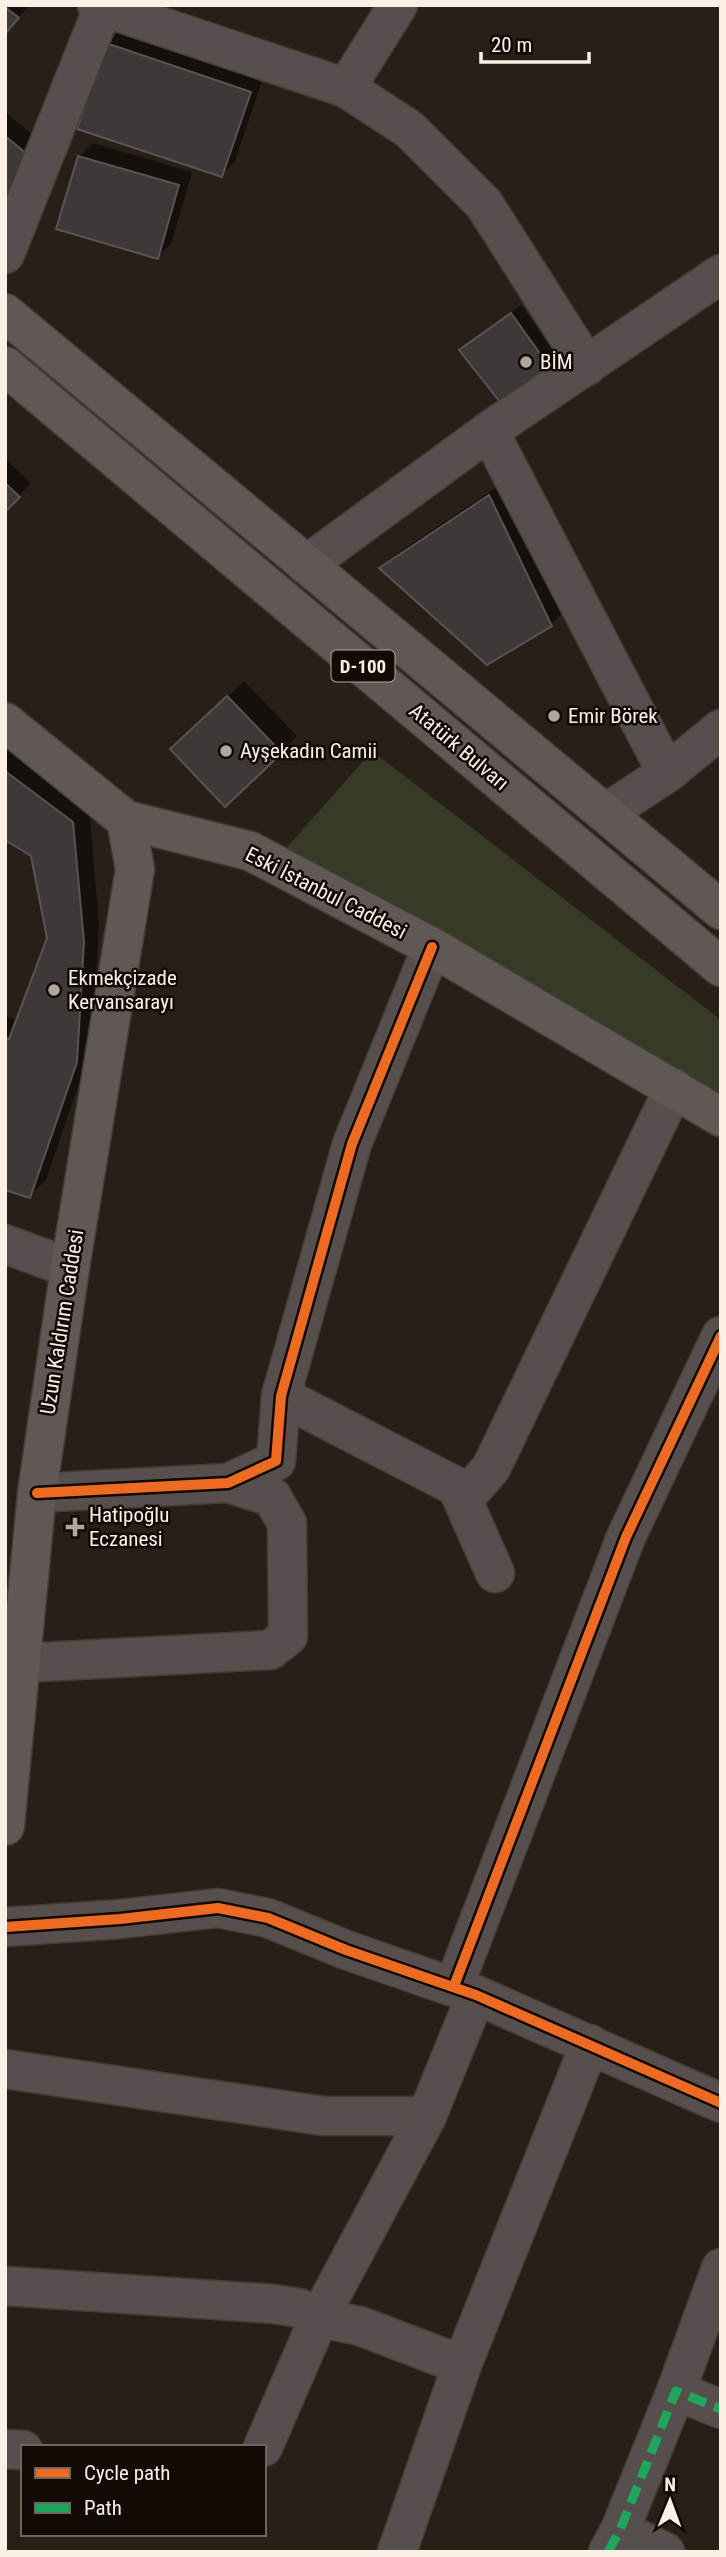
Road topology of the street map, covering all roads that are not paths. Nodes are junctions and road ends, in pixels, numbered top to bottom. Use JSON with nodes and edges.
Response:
{"nodes":[{"id":1,"x":398,"y":5,"type":"edge"},
{"id":2,"x":101,"y":7,"type":"edge"},
{"id":3,"x":346,"y":88,"type":"junction"},
{"id":4,"x":5,"y":254,"type":"edge"},
{"id":5,"x":721,"y":274,"type":"edge"},
{"id":6,"x":5,"y":313,"type":"edge"},
{"id":7,"x":5,"y":366,"type":"edge"},
{"id":8,"x":587,"y":366,"type":"junction"},
{"id":9,"x":489,"y":431,"type":"junction"},
{"id":10,"x":306,"y":565,"type":"junction"},
{"id":11,"x":5,"y":722,"type":"edge"},
{"id":12,"x":721,"y":729,"type":"edge"},
{"id":13,"x":667,"y":773,"type":"junction"},
{"id":14,"x":606,"y":813,"type":"junction"},
{"id":15,"x":126,"y":820,"type":"junction"},
{"id":16,"x":721,"y":910,"type":"edge"},
{"id":17,"x":432,"y":947,"type":"junction"},
{"id":18,"x":721,"y":967,"type":"edge"},
{"id":19,"x":674,"y":1088,"type":"junction"},
{"id":20,"x":721,"y":1117,"type":"edge"},
{"id":21,"x":5,"y":1244,"type":"edge"},
{"id":22,"x":70,"y":1268,"type":"junction"},
{"id":23,"x":721,"y":1336,"type":"edge"},
{"id":24,"x":281,"y":1396,"type":"junction"},
{"id":25,"x":228,"y":1483,"type":"junction"},
{"id":26,"x":37,"y":1493,"type":"junction"},
{"id":27,"x":463,"y":1500,"type":"junction"},
{"id":28,"x":495,"y":1573,"type":"dead end"},
{"id":29,"x":21,"y":1663,"type":"junction"},
{"id":30,"x":11,"y":1716,"type":"edge"},
{"id":31,"x":5,"y":1826,"type":"edge"},
{"id":32,"x":5,"y":1927,"type":"edge"},
{"id":33,"x":465,"y":1991,"type":"junction"},
{"id":34,"x":590,"y":2044,"type":"junction"},
{"id":35,"x":5,"y":2069,"type":"edge"},
{"id":36,"x":721,"y":2103,"type":"edge"},
{"id":37,"x":427,"y":2116,"type":"junction"},
{"id":38,"x":721,"y":2268,"type":"edge"},
{"id":39,"x":5,"y":2286,"type":"edge"},
{"id":40,"x":319,"y":2318,"type":"junction"},
{"id":41,"x":462,"y":2365,"type":"junction"},
{"id":42,"x":676,"y":2391,"type":"junction"},
{"id":43,"x":721,"y":2409,"type":"edge"},
{"id":44,"x":263,"y":2445,"type":"edge"},
{"id":45,"x":614,"y":2541,"type":"edge"},
{"id":46,"x":397,"y":2552,"type":"edge"},
{"id":47,"x":665,"y":2552,"type":"edge"}],
"edges":[{"from":1,"to":3,"type":"street"},
{"from":2,"to":3,"type":"street"},
{"from":2,"to":4,"type":"street"},
{"from":3,"to":8,"type":"street"},
{"from":5,"to":8,"type":"street"},
{"from":6,"to":10,"type":"main road","name":"Atatürk Bulvarı","number":"D-100"},
{"from":7,"to":18,"type":"main road","name":"Atatürk Bulvarı","number":"D-100"},
{"from":8,"to":9,"type":"street"},
{"from":9,"to":10,"type":"street"},
{"from":9,"to":13,"type":"street"},
{"from":10,"to":14,"type":"main road","name":"Atatürk Bulvarı","number":"D-100"},
{"from":11,"to":15,"type":"main road","name":"Eski İstanbul Caddesi"},
{"from":12,"to":13,"type":"street"},
{"from":13,"to":14,"type":"street"},
{"from":14,"to":16,"type":"main road","name":"Atatürk Bulvarı","number":"D-100"},
{"from":15,"to":17,"type":"main road","name":"Eski İstanbul Caddesi"},
{"from":15,"to":22,"type":"main road","name":"Uzun Kaldırım Caddesi"},
{"from":17,"to":19,"type":"main road","name":"Eski İstanbul Caddesi"},
{"from":17,"to":24,"type":"street"},
{"from":19,"to":20,"type":"main road","name":"Eski İstanbul Caddesi"},
{"from":19,"to":27,"type":"street"},
{"from":21,"to":22,"type":"street"},
{"from":22,"to":26,"type":"main road","name":"Uzun Kaldırım Caddesi"},
{"from":23,"to":33,"type":"street"},
{"from":24,"to":25,"type":"street"},
{"from":24,"to":27,"type":"street"},
{"from":25,"to":26,"type":"street"},
{"from":25,"to":29,"type":"street"},
{"from":26,"to":29,"type":"main road","name":"Uzun Kaldırım Caddesi"},
{"from":27,"to":28,"type":"street"},
{"from":29,"to":30,"type":"main road","name":"Uzun Kaldırım Caddesi"},
{"from":30,"to":31,"type":"main road","name":"Uzun Kaldırım Caddesi"},
{"from":32,"to":33,"type":"street"},
{"from":33,"to":34,"type":"street"},
{"from":33,"to":37,"type":"street"},
{"from":34,"to":36,"type":"street"},
{"from":34,"to":41,"type":"street"},
{"from":35,"to":37,"type":"street"},
{"from":37,"to":40,"type":"street"},
{"from":38,"to":42,"type":"street"},
{"from":39,"to":40,"type":"street"},
{"from":40,"to":41,"type":"street"},
{"from":40,"to":44,"type":"street"},
{"from":41,"to":46,"type":"street"},
{"from":42,"to":43,"type":"street"},
{"from":42,"to":45,"type":"street"},
{"from":45,"to":47,"type":"street"}]}
